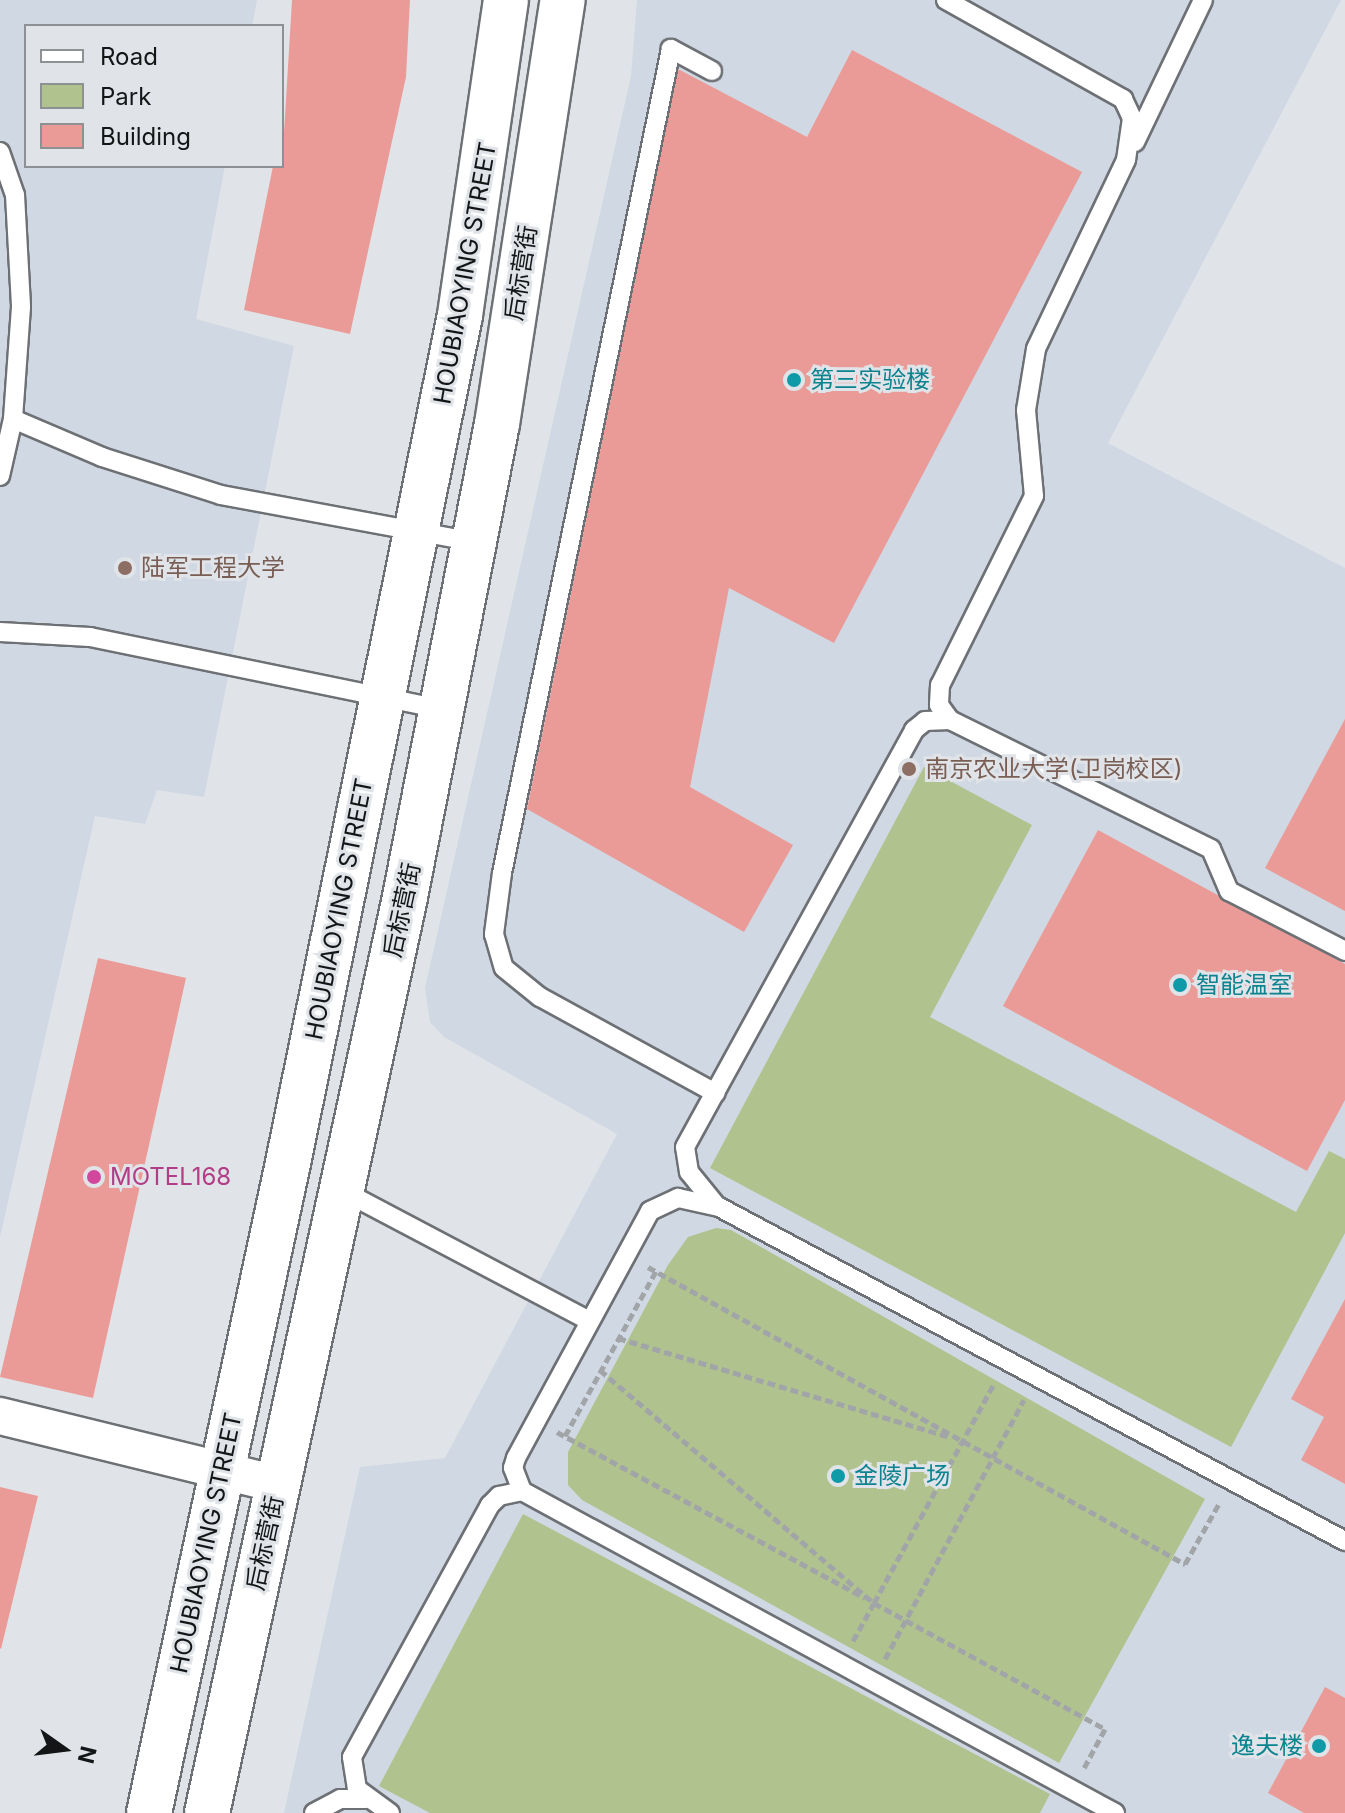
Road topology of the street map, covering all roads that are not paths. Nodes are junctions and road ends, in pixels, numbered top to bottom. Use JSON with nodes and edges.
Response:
{"nodes":[{"id":1,"x":506,"y":0,"type":"edge"},
{"id":2,"x":563,"y":0,"type":"edge"},
{"id":3,"x":946,"y":0,"type":"edge"},
{"id":4,"x":1203,"y":0,"type":"edge"},
{"id":5,"x":712,"y":71,"type":"dead end"},
{"id":6,"x":0,"y":152,"type":"edge"},
{"id":7,"x":1126,"y":160,"type":"junction"},
{"id":8,"x":13,"y":419,"type":"junction"},
{"id":9,"x":0,"y":476,"type":"edge"},
{"id":10,"x":417,"y":532,"type":"junction"},
{"id":11,"x":474,"y":542,"type":"junction"},
{"id":12,"x":0,"y":632,"type":"edge"},
{"id":13,"x":382,"y":699,"type":"junction"},
{"id":14,"x":441,"y":709,"type":"junction"},
{"id":15,"x":950,"y":720,"type":"junction"},
{"id":16,"x":1345,"y":951,"type":"edge"},
{"id":17,"x":715,"y":1093,"type":"junction"},
{"id":18,"x":340,"y":1190,"type":"junction"},
{"id":19,"x":719,"y":1207,"type":"junction"},
{"id":20,"x":265,"y":1268,"type":"junction"},
{"id":21,"x":321,"y":1280,"type":"junction"},
{"id":22,"x":588,"y":1320,"type":"junction"},
{"id":23,"x":0,"y":1416,"type":"edge"},
{"id":24,"x":222,"y":1470,"type":"junction"},
{"id":25,"x":277,"y":1484,"type":"junction"},
{"id":26,"x":522,"y":1491,"type":"junction"},
{"id":27,"x":1345,"y":1541,"type":"edge"},
{"id":28,"x":366,"y":1799,"type":"junction"},
{"id":29,"x":149,"y":1813,"type":"edge"},
{"id":30,"x":207,"y":1813,"type":"edge"},
{"id":31,"x":314,"y":1813,"type":"edge"},
{"id":32,"x":390,"y":1813,"type":"edge"},
{"id":33,"x":1115,"y":1813,"type":"edge"}],
"edges":[{"from":1,"to":10,"type":"street","name":"HOUBIAOYING STREET"},
{"from":2,"to":11,"type":"street","name":"后标营街"},
{"from":3,"to":7,"type":"lane"},
{"from":4,"to":7,"type":"lane"},
{"from":5,"to":17,"type":"lane"},
{"from":6,"to":8,"type":"lane"},
{"from":7,"to":15,"type":"lane"},
{"from":8,"to":9,"type":"lane"},
{"from":8,"to":10,"type":"lane"},
{"from":10,"to":11,"type":"lane"},
{"from":10,"to":13,"type":"street","name":"HOUBIAOYING STREET"},
{"from":11,"to":14,"type":"street","name":"后标营街"},
{"from":12,"to":13,"type":"lane"},
{"from":13,"to":14,"type":"lane"},
{"from":13,"to":20,"type":"street","name":"HOUBIAOYING STREET"},
{"from":14,"to":18,"type":"street","name":"后标营街"},
{"from":15,"to":16,"type":"lane"},
{"from":15,"to":17,"type":"lane"},
{"from":17,"to":19,"type":"lane"},
{"from":18,"to":21,"type":"street","name":"后标营街"},
{"from":18,"to":22,"type":"lane"},
{"from":19,"to":22,"type":"lane"},
{"from":19,"to":27,"type":"lane"},
{"from":20,"to":21,"type":"street"},
{"from":20,"to":24,"type":"street","name":"HOUBIAOYING STREET"},
{"from":21,"to":25,"type":"street","name":"后标营街"},
{"from":22,"to":26,"type":"lane"},
{"from":23,"to":24,"type":"street"},
{"from":24,"to":25,"type":"street"},
{"from":24,"to":29,"type":"street","name":"HOUBIAOYING STREET"},
{"from":25,"to":30,"type":"street","name":"后标营街"},
{"from":26,"to":28,"type":"lane"},
{"from":26,"to":33,"type":"lane"},
{"from":28,"to":31,"type":"lane"},
{"from":28,"to":32,"type":"lane"}]}
